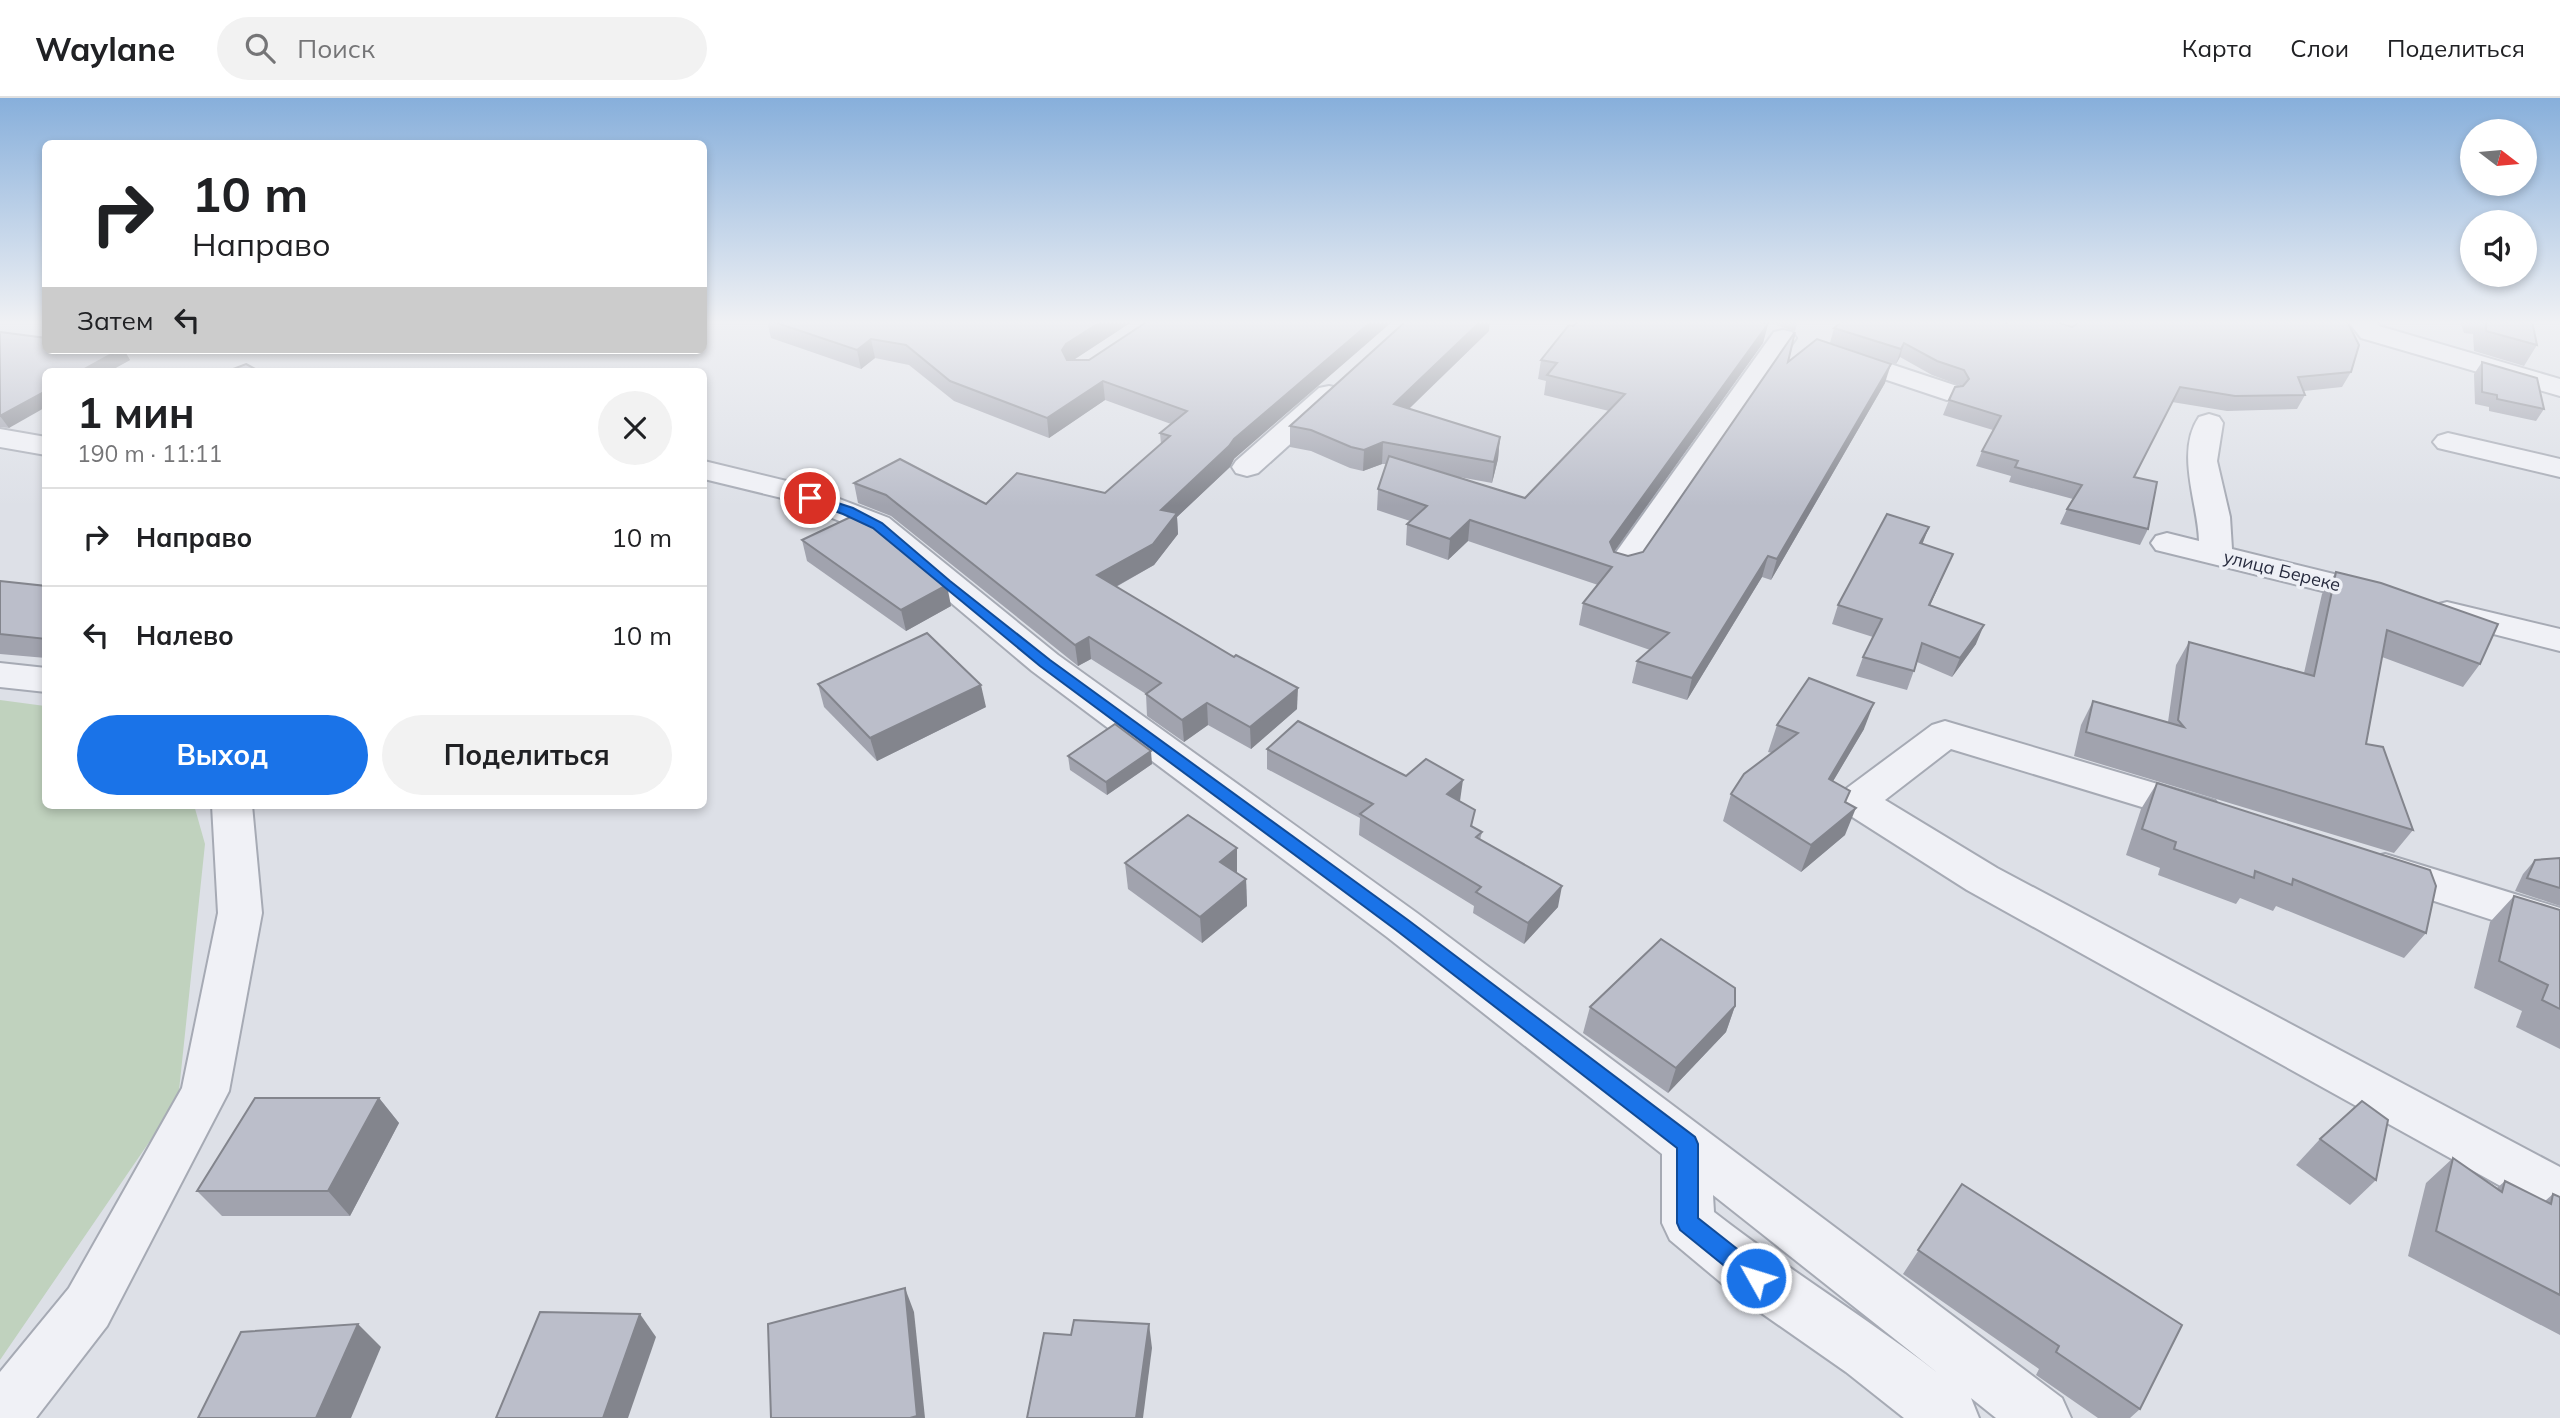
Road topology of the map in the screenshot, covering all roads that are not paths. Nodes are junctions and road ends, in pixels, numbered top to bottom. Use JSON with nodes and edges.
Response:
{"nodes":[{"id":1,"x":1343,"y":383,"type":"edge"},
{"id":2,"x":1739,"y":383,"type":"edge"},
{"id":3,"x":1918,"y":383,"type":"edge"},
{"id":4,"x":2542,"y":383,"type":"edge"},
{"id":5,"x":2560,"y":388,"type":"edge"},
{"id":6,"x":1947,"y":392,"type":"dead end"},
{"id":7,"x":2209,"y":423,"type":"dead end"},
{"id":8,"x":0,"y":438,"type":"edge"},
{"id":9,"x":2448,"y":442,"type":"dead end"},
{"id":10,"x":42,"y":445,"type":"edge"},
{"id":11,"x":1247,"y":467,"type":"dead end"},
{"id":12,"x":2560,"y":468,"type":"edge"},
{"id":13,"x":707,"y":471,"type":"edge"},
{"id":14,"x":2167,"y":543,"type":"dead end"},
{"id":15,"x":2216,"y":555,"type":"junction"},
{"id":16,"x":1625,"y":565,"type":"edge"},
{"id":17,"x":2560,"y":640,"type":"edge"},
{"id":18,"x":0,"y":675,"type":"edge"},
{"id":19,"x":42,"y":680,"type":"edge"},
{"id":20,"x":232,"y":809,"type":"edge"},
{"id":21,"x":2244,"y":824,"type":"edge"},
{"id":22,"x":2349,"y":858,"type":"edge"},
{"id":23,"x":2560,"y":925,"type":"edge"},
{"id":24,"x":1687,"y":1144,"type":"junction"},
{"id":25,"x":2560,"y":1193,"type":"edge"},
{"id":26,"x":0,"y":1418,"type":"edge"},
{"id":27,"x":1950,"y":1418,"type":"edge"},
{"id":28,"x":2042,"y":1418,"type":"edge"}],
"edges":[{"from":1,"to":11,"type":"street"},
{"from":2,"to":16,"type":"street"},
{"from":3,"to":6,"type":"street"},
{"from":4,"to":5,"type":"street"},
{"from":7,"to":15,"type":"street"},
{"from":8,"to":10,"type":"street"},
{"from":9,"to":12,"type":"street"},
{"from":13,"to":24,"type":"street"},
{"from":14,"to":15,"type":"street","name":"улица Береке"},
{"from":15,"to":17,"type":"street","name":"улица Береке"},
{"from":18,"to":19,"type":"street"},
{"from":20,"to":26,"type":"street"},
{"from":21,"to":25,"type":"street"},
{"from":22,"to":23,"type":"street"},
{"from":24,"to":27,"type":"street"},
{"from":24,"to":28,"type":"street"}]}
